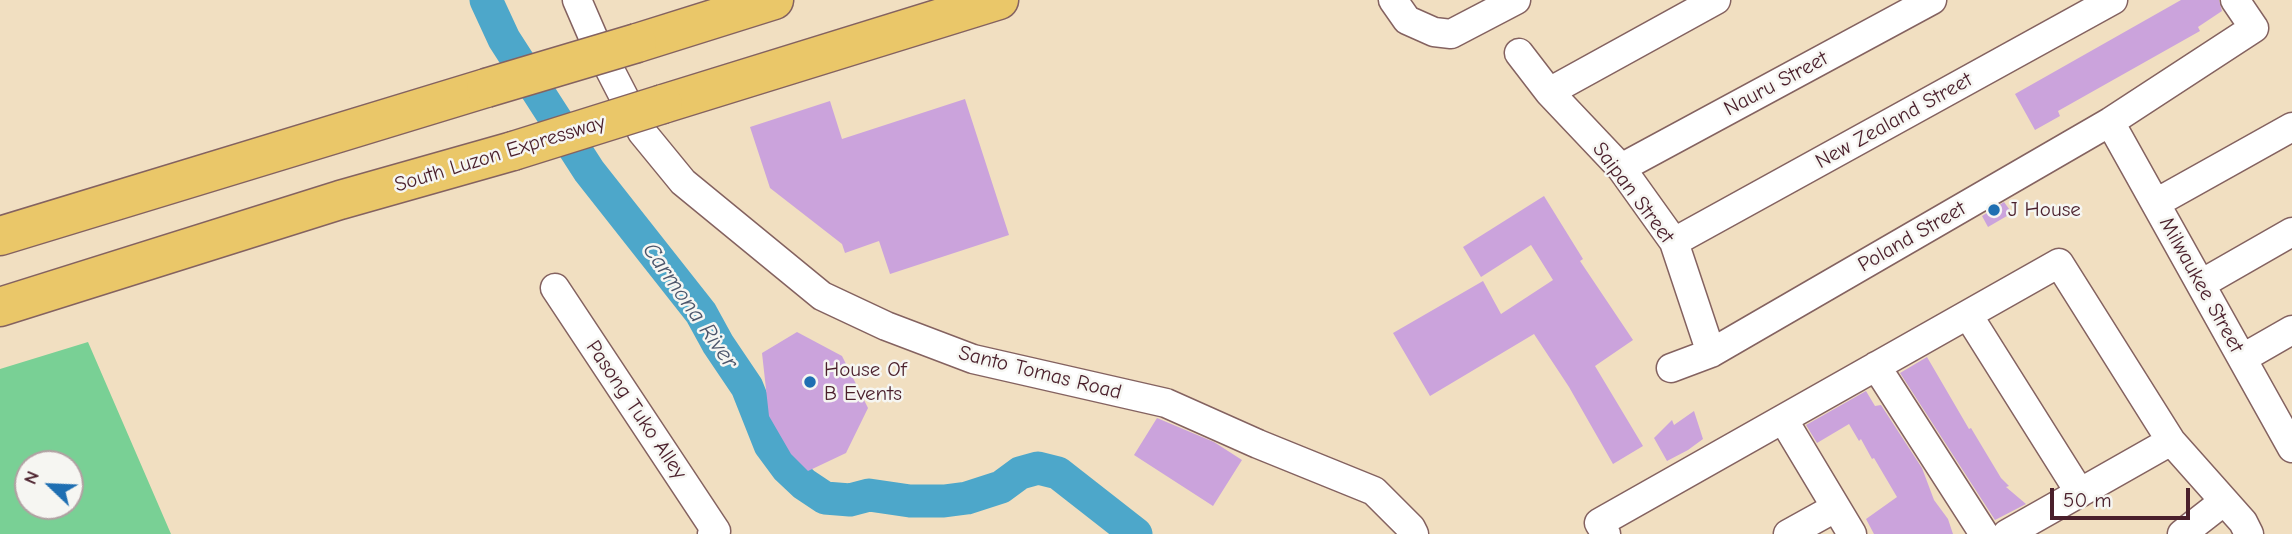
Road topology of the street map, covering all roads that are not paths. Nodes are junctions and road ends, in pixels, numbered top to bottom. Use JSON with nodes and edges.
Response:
{"nodes":[{"id":1,"x":577,"y":0,"type":"edge"},
{"id":2,"x":774,"y":0,"type":"edge"},
{"id":3,"x":999,"y":0,"type":"edge"},
{"id":4,"x":1393,"y":0,"type":"edge"},
{"id":5,"x":1516,"y":0,"type":"edge"},
{"id":6,"x":1716,"y":0,"type":"edge"},
{"id":7,"x":1932,"y":0,"type":"edge"},
{"id":8,"x":2113,"y":0,"type":"edge"},
{"id":9,"x":2235,"y":0,"type":"edge"},
{"id":10,"x":1519,"y":53,"type":"dead end"},
{"id":11,"x":1549,"y":92,"type":"junction"},
{"id":12,"x":2110,"y":122,"type":"junction"},
{"id":13,"x":2292,"y":127,"type":"edge"},
{"id":14,"x":1620,"y":169,"type":"junction"},
{"id":15,"x":2155,"y":203,"type":"junction"},
{"id":16,"x":2292,"y":232,"type":"edge"},
{"id":17,"x":0,"y":236,"type":"edge"},
{"id":18,"x":1674,"y":242,"type":"junction"},
{"id":19,"x":2202,"y":284,"type":"junction"},
{"id":20,"x":555,"y":288,"type":"dead end"},
{"id":21,"x":0,"y":307,"type":"edge"},
{"id":22,"x":1968,"y":315,"type":"junction"},
{"id":23,"x":2292,"y":330,"type":"edge"},
{"id":24,"x":1711,"y":353,"type":"junction"},
{"id":25,"x":2243,"y":358,"type":"junction"},
{"id":26,"x":1876,"y":366,"type":"junction"},
{"id":27,"x":1671,"y":368,"type":"dead end"},
{"id":28,"x":1783,"y":419,"type":"junction"},
{"id":29,"x":2290,"y":439,"type":"edge"},
{"id":30,"x":2171,"y":441,"type":"junction"},
{"id":31,"x":2080,"y":493,"type":"junction"},
{"id":32,"x":2223,"y":502,"type":"junction"},
{"id":33,"x":1835,"y":508,"type":"junction"},
{"id":34,"x":716,"y":533,"type":"edge"},
{"id":35,"x":1414,"y":534,"type":"edge"},
{"id":36,"x":1606,"y":534,"type":"edge"},
{"id":37,"x":1788,"y":534,"type":"edge"},
{"id":38,"x":1852,"y":534,"type":"edge"},
{"id":39,"x":1984,"y":534,"type":"edge"},
{"id":40,"x":2007,"y":534,"type":"edge"},
{"id":41,"x":2182,"y":534,"type":"edge"},
{"id":42,"x":2249,"y":534,"type":"edge"}],
"edges":[{"from":1,"to":35,"type":"street","name":"Santo Tomas Road"},
{"from":2,"to":17,"type":"highway","bridge":true},
{"from":3,"to":21,"type":"highway","name":"South Luzon Expressway","bridge":true},
{"from":4,"to":5,"type":"street"},
{"from":6,"to":11,"type":"street"},
{"from":7,"to":14,"type":"street","name":"Nauru Street"},
{"from":8,"to":18,"type":"street","name":"New Zealand Street"},
{"from":9,"to":12,"type":"street","name":"Poland Street"},
{"from":10,"to":11,"type":"street","name":"Saipan Street"},
{"from":11,"to":14,"type":"street","name":"Saipan Street"},
{"from":12,"to":15,"type":"street","name":"Milwaukee Street"},
{"from":12,"to":24,"type":"street","name":"Poland Street"},
{"from":13,"to":15,"type":"street"},
{"from":14,"to":18,"type":"street","name":"Saipan Street"},
{"from":15,"to":19,"type":"street","name":"Milwaukee Street"},
{"from":16,"to":19,"type":"street"},
{"from":18,"to":24,"type":"street","name":"Saipan Street"},
{"from":19,"to":25,"type":"street","name":"Milwaukee Street"},
{"from":20,"to":34,"type":"street","name":"Pasong Tuko Alley"},
{"from":22,"to":26,"type":"street"},
{"from":22,"to":30,"type":"street"},
{"from":22,"to":31,"type":"street"},
{"from":23,"to":25,"type":"street"},
{"from":24,"to":27,"type":"street","name":"Poland Street"},
{"from":25,"to":29,"type":"street","name":"Milwaukee Street"},
{"from":26,"to":28,"type":"street"},
{"from":26,"to":39,"type":"street"},
{"from":28,"to":33,"type":"street"},
{"from":28,"to":36,"type":"street"},
{"from":30,"to":31,"type":"street"},
{"from":30,"to":32,"type":"street"},
{"from":31,"to":40,"type":"street"},
{"from":32,"to":41,"type":"street"},
{"from":32,"to":42,"type":"street"},
{"from":33,"to":37,"type":"street"},
{"from":33,"to":38,"type":"street"}]}
